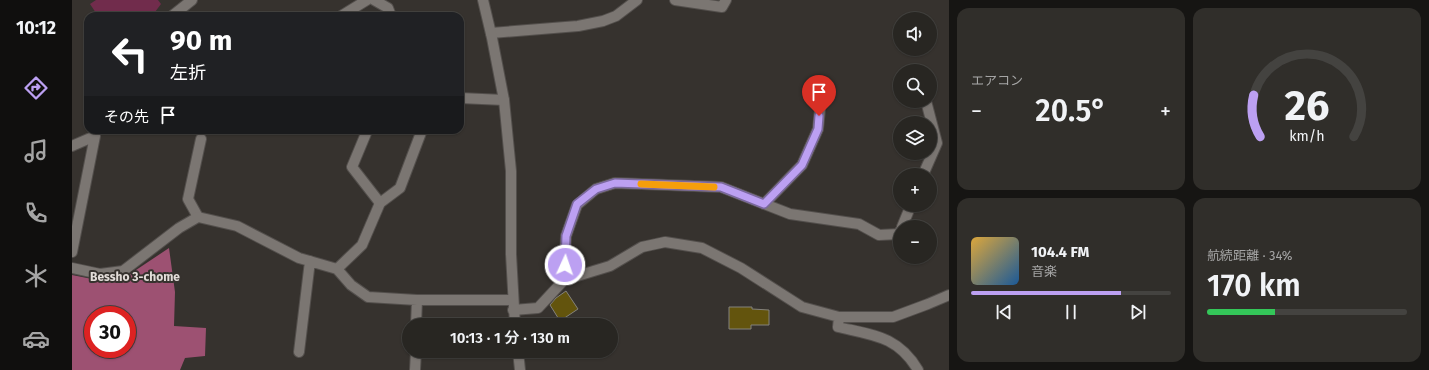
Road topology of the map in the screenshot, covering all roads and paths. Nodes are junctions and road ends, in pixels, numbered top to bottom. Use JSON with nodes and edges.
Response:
{"nodes":[{"id":1,"x":192,"y":0,"type":"edge"},
{"id":2,"x":367,"y":0,"type":"edge"},
{"id":3,"x":374,"y":0,"type":"edge"},
{"id":4,"x":483,"y":0,"type":"edge"},
{"id":5,"x":637,"y":0,"type":"edge"},
{"id":6,"x":675,"y":0,"type":"edge"},
{"id":7,"x":726,"y":0,"type":"edge"},
{"id":8,"x":177,"y":12,"type":"edge"},
{"id":9,"x":348,"y":12,"type":"edge"},
{"id":10,"x":390,"y":12,"type":"edge"},
{"id":11,"x":491,"y":33,"type":"junction"},
{"id":12,"x":822,"y":89,"type":"dead end"},
{"id":13,"x":464,"y":98,"type":"edge"},
{"id":14,"x":504,"y":100,"type":"junction"},
{"id":15,"x":928,"y":108,"type":"edge"},
{"id":16,"x":366,"y":134,"type":"edge"},
{"id":17,"x":420,"y":134,"type":"edge"},
{"id":18,"x":201,"y":139,"type":"dead end"},
{"id":19,"x":72,"y":146,"type":"edge"},
{"id":20,"x":926,"y":168,"type":"edge"},
{"id":21,"x":380,"y":203,"type":"junction"},
{"id":22,"x":764,"y":204,"type":"junction"},
{"id":23,"x":198,"y":217,"type":"junction"},
{"id":24,"x":893,"y":234,"type":"edge"},
{"id":25,"x":72,"y":252,"type":"edge"},
{"id":26,"x":310,"y":261,"type":"junction"},
{"id":27,"x":72,"y":268,"type":"edge"},
{"id":28,"x":337,"y":269,"type":"junction"},
{"id":29,"x":564,"y":280,"type":"junction"},
{"id":30,"x":949,"y":295,"type":"edge"},
{"id":31,"x":417,"y":300,"type":"junction"},
{"id":32,"x":513,"y":305,"type":"junction"},
{"id":33,"x":839,"y":317,"type":"junction"},
{"id":34,"x":416,"y":318,"type":"edge"},
{"id":35,"x":514,"y":318,"type":"edge"},
{"id":36,"x":299,"y":352,"type":"dead end"},
{"id":37,"x":416,"y":358,"type":"edge"},
{"id":38,"x":519,"y":358,"type":"edge"},
{"id":39,"x":415,"y":370,"type":"edge"},
{"id":40,"x":520,"y":370,"type":"edge"},
{"id":41,"x":918,"y":370,"type":"edge"}],
"edges":[{"from":1,"to":8,"type":"street"},
{"from":2,"to":9,"type":"street"},
{"from":3,"to":10,"type":"street"},
{"from":4,"to":11,"type":"street"},
{"from":5,"to":11,"type":"street"},
{"from":6,"to":7,"type":"street"},
{"from":11,"to":14,"type":"street"},
{"from":12,"to":22,"type":"street"},
{"from":13,"to":14,"type":"street"},
{"from":14,"to":32,"type":"street"},
{"from":15,"to":20,"type":"street"},
{"from":16,"to":21,"type":"street"},
{"from":17,"to":21,"type":"street"},
{"from":18,"to":23,"type":"street"},
{"from":19,"to":25,"type":"street"},
{"from":21,"to":28,"type":"street"},
{"from":22,"to":24,"type":"street"},
{"from":22,"to":29,"type":"street"},
{"from":23,"to":26,"type":"street"},
{"from":23,"to":27,"type":"street"},
{"from":26,"to":28,"type":"street"},
{"from":26,"to":36,"type":"street"},
{"from":28,"to":31,"type":"street"},
{"from":29,"to":32,"type":"street"},
{"from":29,"to":33,"type":"street"},
{"from":30,"to":33,"type":"street"},
{"from":31,"to":32,"type":"street"},
{"from":31,"to":34,"type":"street"},
{"from":32,"to":35,"type":"street"},
{"from":33,"to":41,"type":"street"},
{"from":37,"to":39,"type":"street"},
{"from":38,"to":40,"type":"street"}]}
